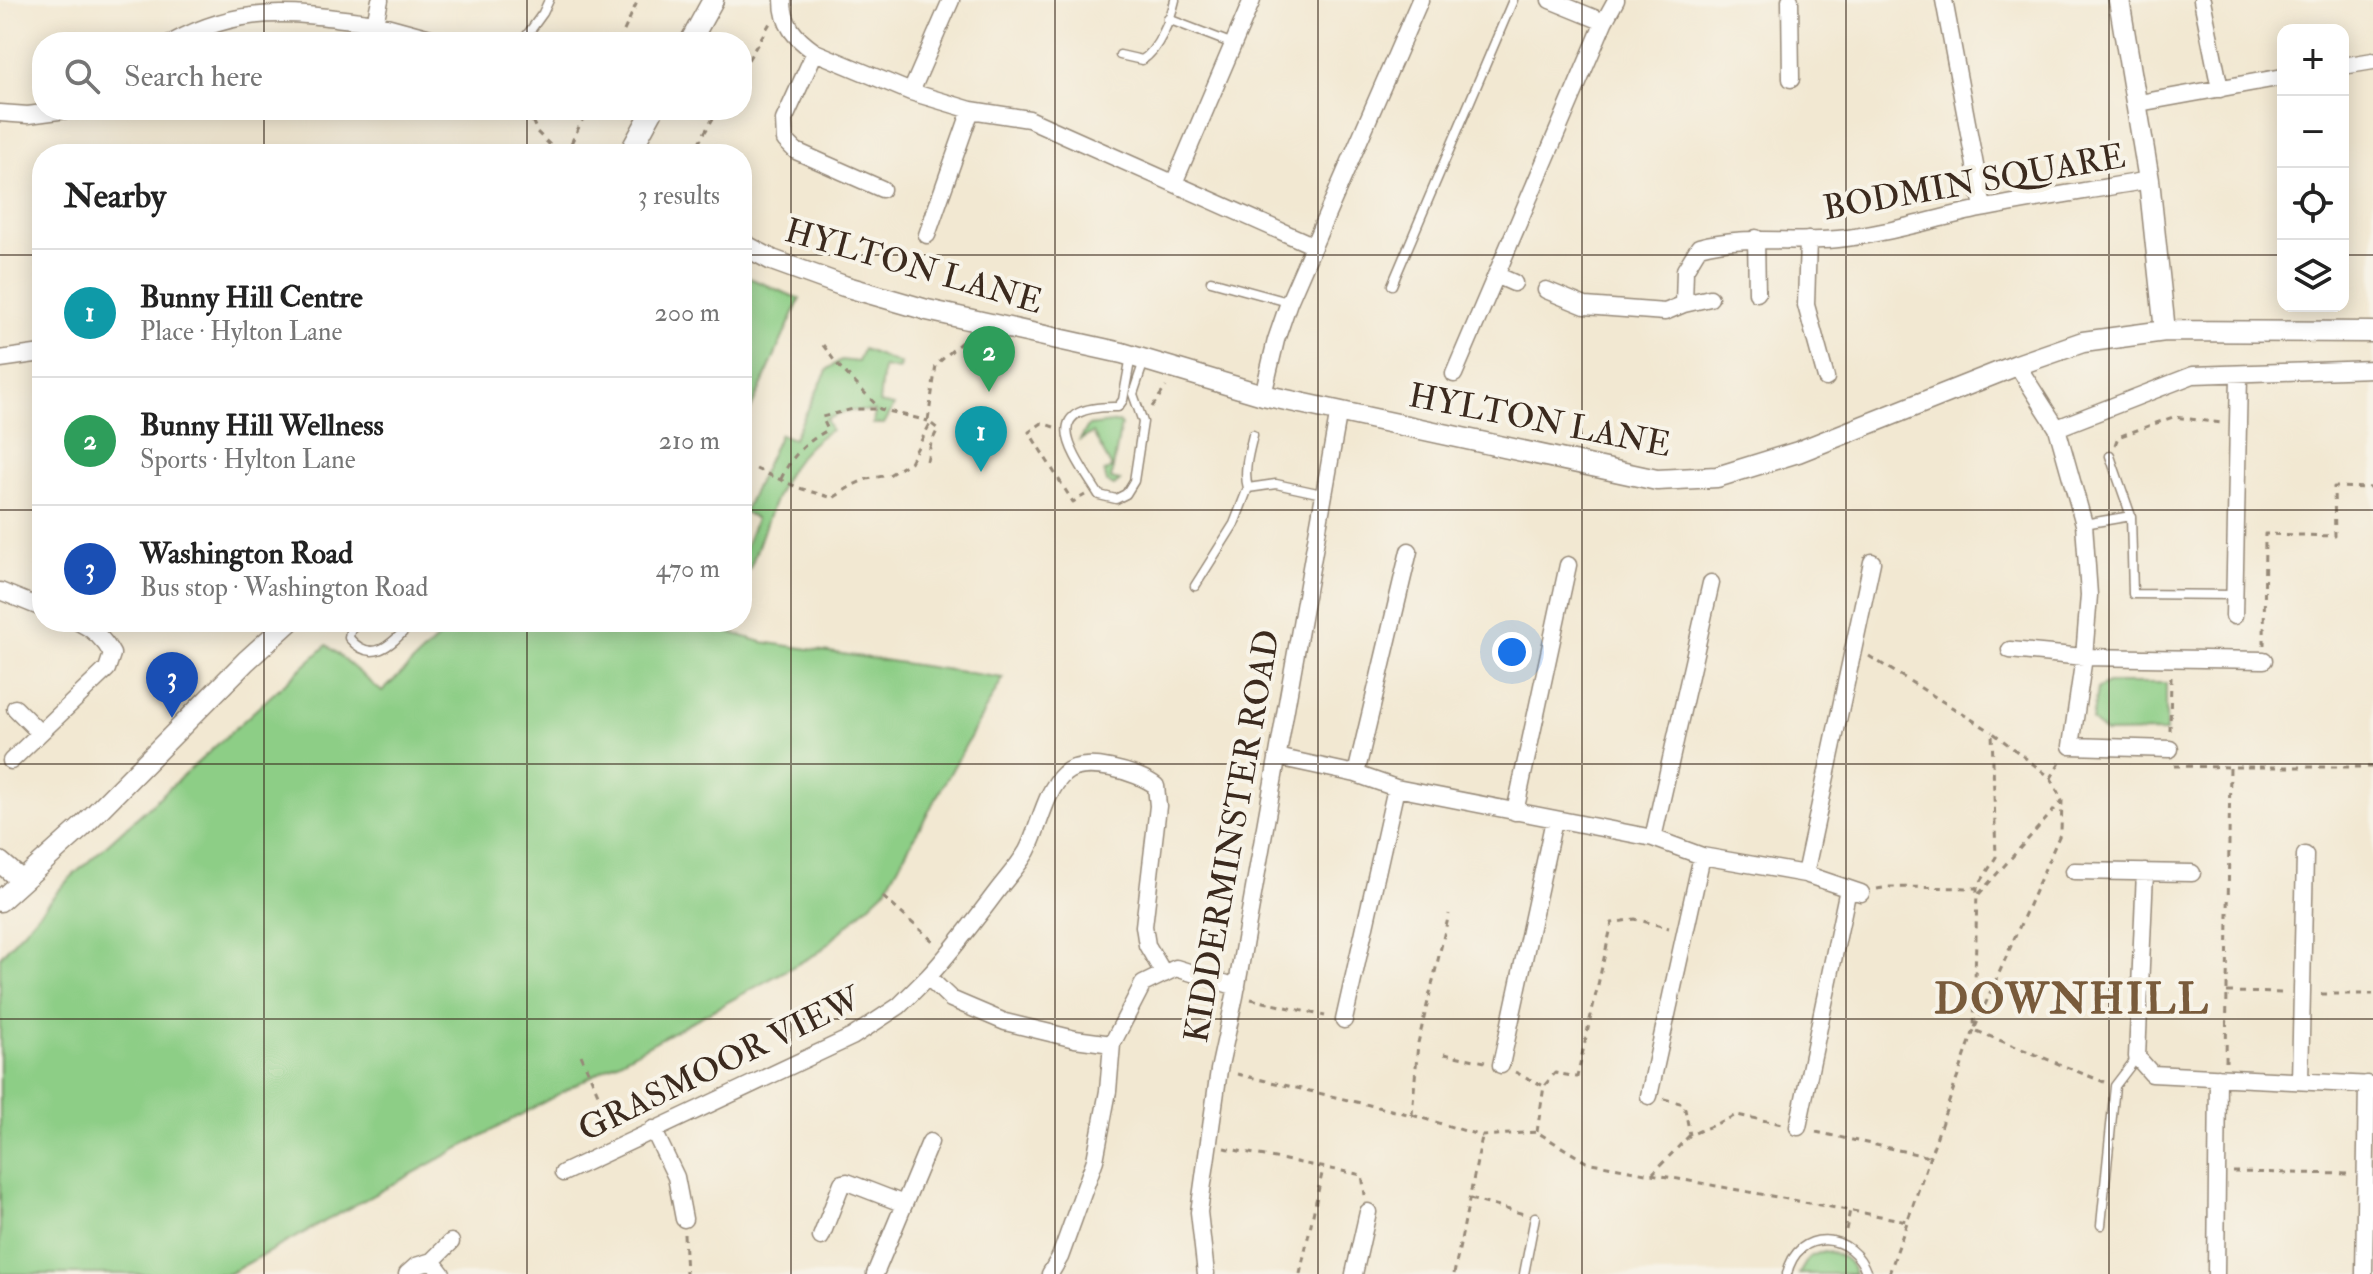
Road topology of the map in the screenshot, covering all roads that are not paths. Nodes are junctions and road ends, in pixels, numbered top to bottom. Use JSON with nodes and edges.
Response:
{"nodes":[{"id":1,"x":380,"y":0,"type":"edge"},
{"id":2,"x":549,"y":0,"type":"edge"},
{"id":3,"x":713,"y":0,"type":"edge"},
{"id":4,"x":951,"y":0,"type":"edge"},
{"id":5,"x":1175,"y":0,"type":"edge"},
{"id":6,"x":1252,"y":0,"type":"edge"},
{"id":7,"x":1420,"y":0,"type":"edge"},
{"id":8,"x":1513,"y":0,"type":"edge"},
{"id":9,"x":1550,"y":0,"type":"edge"},
{"id":10,"x":1616,"y":0,"type":"edge"},
{"id":11,"x":1790,"y":0,"type":"edge"},
{"id":12,"x":1944,"y":0,"type":"edge"},
{"id":13,"x":2119,"y":0,"type":"edge"},
{"id":14,"x":2202,"y":0,"type":"edge"},
{"id":15,"x":783,"y":7,"type":"edge"},
{"id":16,"x":1168,"y":19,"type":"junction"},
{"id":17,"x":1604,"y":22,"type":"junction"},
{"id":18,"x":375,"y":23,"type":"junction"},
{"id":19,"x":191,"y":32,"type":"edge"},
{"id":20,"x":408,"y":32,"type":"edge"},
{"id":21,"x":529,"y":32,"type":"edge"},
{"id":22,"x":695,"y":32,"type":"edge"},
{"id":23,"x":1233,"y":44,"type":"junction"},
{"id":24,"x":815,"y":52,"type":"junction"},
{"id":25,"x":1120,"y":55,"type":"dead end"},
{"id":26,"x":2373,"y":61,"type":"edge"},
{"id":27,"x":2349,"y":65,"type":"edge"},
{"id":28,"x":2277,"y":78,"type":"edge"},
{"id":29,"x":1791,"y":79,"type":"dead end"},
{"id":30,"x":2220,"y":89,"type":"junction"},
{"id":31,"x":911,"y":92,"type":"junction"},
{"id":32,"x":2139,"y":103,"type":"junction"},
{"id":33,"x":971,"y":110,"type":"junction"},
{"id":34,"x":0,"y":113,"type":"edge"},
{"id":35,"x":32,"y":114,"type":"edge"},
{"id":36,"x":648,"y":120,"type":"edge"},
{"id":37,"x":634,"y":144,"type":"edge"},
{"id":38,"x":2149,"y":180,"type":"junction"},
{"id":39,"x":1174,"y":183,"type":"junction"},
{"id":40,"x":882,"y":189,"type":"dead end"},
{"id":41,"x":1983,"y":208,"type":"junction"},
{"id":42,"x":927,"y":235,"type":"dead end"},
{"id":43,"x":1756,"y":238,"type":"junction"},
{"id":44,"x":1808,"y":240,"type":"junction"},
{"id":45,"x":1312,"y":245,"type":"junction"},
{"id":46,"x":752,"y":249,"type":"edge"},
{"id":47,"x":1496,"y":275,"type":"junction"},
{"id":48,"x":1211,"y":281,"type":"dead end"},
{"id":49,"x":1514,"y":283,"type":"dead end"},
{"id":50,"x":1392,"y":285,"type":"dead end"},
{"id":51,"x":1546,"y":290,"type":"dead end"},
{"id":52,"x":1757,"y":293,"type":"dead end"},
{"id":53,"x":1710,"y":298,"type":"dead end"},
{"id":54,"x":1289,"y":302,"type":"junction"},
{"id":55,"x":1684,"y":304,"type":"junction"},
{"id":56,"x":2165,"y":331,"type":"junction"},
{"id":57,"x":2373,"y":332,"type":"edge"},
{"id":58,"x":32,"y":354,"type":"edge"},
{"id":59,"x":1138,"y":358,"type":"junction"},
{"id":60,"x":0,"y":359,"type":"edge"},
{"id":61,"x":2017,"y":365,"type":"junction"},
{"id":62,"x":2373,"y":369,"type":"edge"},
{"id":63,"x":1454,"y":374,"type":"dead end"},
{"id":64,"x":2239,"y":375,"type":"junction"},
{"id":65,"x":1826,"y":378,"type":"dead end"},
{"id":66,"x":1263,"y":395,"type":"junction"},
{"id":67,"x":1339,"y":410,"type":"junction"},
{"id":68,"x":2057,"y":428,"type":"junction"},
{"id":69,"x":1253,"y":435,"type":"dead end"},
{"id":70,"x":2110,"y":456,"type":"road end"},
{"id":71,"x":1248,"y":488,"type":"junction"},
{"id":72,"x":1322,"y":494,"type":"junction"},
{"id":73,"x":2131,"y":516,"type":"junction"},
{"id":74,"x":2084,"y":524,"type":"junction"},
{"id":75,"x":1409,"y":551,"type":"dead end"},
{"id":76,"x":1872,"y":562,"type":"dead end"},
{"id":77,"x":1568,"y":565,"type":"dead end"},
{"id":78,"x":1711,"y":583,"type":"dead end"},
{"id":79,"x":1195,"y":586,"type":"dead end"},
{"id":80,"x":0,"y":591,"type":"edge"},
{"id":81,"x":2235,"y":595,"type":"junction"},
{"id":82,"x":32,"y":604,"type":"edge"},
{"id":83,"x":2234,"y":616,"type":"dead end"},
{"id":84,"x":93,"y":632,"type":"edge"},
{"id":85,"x":278,"y":632,"type":"edge"},
{"id":86,"x":350,"y":632,"type":"edge"},
{"id":87,"x":403,"y":632,"type":"edge"},
{"id":88,"x":2010,"y":650,"type":"dead end"},
{"id":89,"x":2084,"y":657,"type":"junction"},
{"id":90,"x":2264,"y":660,"type":"road end"},
{"id":91,"x":15,"y":708,"type":"dead end"},
{"id":92,"x":40,"y":733,"type":"junction"},
{"id":93,"x":2170,"y":749,"type":"road end"},
{"id":94,"x":1277,"y":757,"type":"junction"},
{"id":95,"x":11,"y":761,"type":"dead end"},
{"id":96,"x":1356,"y":774,"type":"junction"},
{"id":97,"x":1396,"y":788,"type":"junction"},
{"id":98,"x":1515,"y":812,"type":"junction"},
{"id":99,"x":1554,"y":820,"type":"junction"},
{"id":100,"x":1653,"y":838,"type":"junction"},
{"id":101,"x":2305,"y":855,"type":"dead end"},
{"id":102,"x":1702,"y":856,"type":"junction"},
{"id":103,"x":0,"y":862,"type":"edge"},
{"id":104,"x":2074,"y":871,"type":"dead end"},
{"id":105,"x":2145,"y":872,"type":"junction"},
{"id":106,"x":2192,"y":873,"type":"dead end"},
{"id":107,"x":1805,"y":874,"type":"junction"},
{"id":108,"x":21,"y":880,"type":"junction"},
{"id":109,"x":0,"y":901,"type":"edge"},
{"id":110,"x":1164,"y":974,"type":"junction"},
{"id":111,"x":928,"y":977,"type":"junction"},
{"id":112,"x":1236,"y":991,"type":"junction"},
{"id":113,"x":1344,"y":1020,"type":"road end"},
{"id":114,"x":1112,"y":1044,"type":"junction"},
{"id":115,"x":2137,"y":1057,"type":"junction"},
{"id":116,"x":1501,"y":1065,"type":"dead end"},
{"id":117,"x":2222,"y":1078,"type":"junction"},
{"id":118,"x":2300,"y":1081,"type":"junction"},
{"id":119,"x":2370,"y":1084,"type":"edge"},
{"id":120,"x":1649,"y":1096,"type":"road end"},
{"id":121,"x":1798,"y":1127,"type":"road end"},
{"id":122,"x":653,"y":1129,"type":"junction"},
{"id":123,"x":930,"y":1142,"type":"dead end"},
{"id":124,"x":563,"y":1173,"type":"dead end"},
{"id":125,"x":904,"y":1204,"type":"junction"},
{"id":126,"x":1368,"y":1212,"type":"road end"},
{"id":127,"x":1535,"y":1217,"type":"road end"},
{"id":128,"x":684,"y":1219,"type":"road end"},
{"id":129,"x":2101,"y":1225,"type":"dead end"},
{"id":130,"x":821,"y":1237,"type":"dead end"},
{"id":131,"x":451,"y":1242,"type":"dead end"},
{"id":132,"x":437,"y":1267,"type":"edge"},
{"id":133,"x":407,"y":1274,"type":"edge"},
{"id":134,"x":875,"y":1274,"type":"edge"},
{"id":135,"x":1050,"y":1274,"type":"edge"},
{"id":136,"x":1206,"y":1274,"type":"edge"},
{"id":137,"x":1354,"y":1274,"type":"edge"},
{"id":138,"x":1524,"y":1274,"type":"edge"},
{"id":139,"x":1787,"y":1274,"type":"edge"},
{"id":140,"x":1867,"y":1274,"type":"edge"},
{"id":141,"x":2216,"y":1274,"type":"edge"},
{"id":142,"x":2364,"y":1274,"type":"edge"}],
"edges":[{"from":1,"to":18,"type":"street"},
{"from":2,"to":21,"type":"lane"},
{"from":3,"to":22,"type":"street"},
{"from":4,"to":31,"type":"street"},
{"from":5,"to":16,"type":"lane"},
{"from":6,"to":23,"type":"street"},
{"from":7,"to":45,"type":"street"},
{"from":8,"to":50,"type":"lane"},
{"from":9,"to":17,"type":"street"},
{"from":10,"to":17,"type":"street"},
{"from":11,"to":29,"type":"street"},
{"from":12,"to":41,"type":"street"},
{"from":13,"to":32,"type":"street"},
{"from":14,"to":30,"type":"street"},
{"from":15,"to":24,"type":"street"},
{"from":16,"to":23,"type":"lane"},
{"from":16,"to":25,"type":"lane"},
{"from":17,"to":47,"type":"street"},
{"from":18,"to":19,"type":"street"},
{"from":18,"to":20,"type":"street"},
{"from":23,"to":39,"type":"street"},
{"from":24,"to":31,"type":"street"},
{"from":24,"to":40,"type":"street"},
{"from":26,"to":27,"type":"street"},
{"from":28,"to":30,"type":"street"},
{"from":30,"to":32,"type":"street"},
{"from":31,"to":33,"type":"street"},
{"from":32,"to":38,"type":"street"},
{"from":33,"to":39,"type":"street"},
{"from":33,"to":42,"type":"street"},
{"from":34,"to":35,"type":"street"},
{"from":36,"to":37,"type":"street"},
{"from":38,"to":41,"type":"street","name":"BODMIN SQUARE"},
{"from":38,"to":56,"type":"street"},
{"from":39,"to":45,"type":"street"},
{"from":41,"to":44,"type":"street","name":"BODMIN SQUARE"},
{"from":43,"to":44,"type":"street","name":"BODMIN SQUARE"},
{"from":43,"to":52,"type":"street"},
{"from":43,"to":55,"type":"street","name":"BODMIN SQUARE"},
{"from":44,"to":65,"type":"street","name":"BODMIN SQUARE"},
{"from":45,"to":54,"type":"street"},
{"from":46,"to":59,"type":"street","name":"HYLTON LANE"},
{"from":47,"to":49,"type":"street"},
{"from":47,"to":63,"type":"street"},
{"from":48,"to":54,"type":"lane"},
{"from":51,"to":55,"type":"street"},
{"from":53,"to":55,"type":"street"},
{"from":54,"to":66,"type":"street"},
{"from":56,"to":57,"type":"street","name":"HYLTON LANE"},
{"from":56,"to":61,"type":"street","name":"HYLTON LANE"},
{"from":58,"to":60,"type":"street"},
{"from":59,"to":59,"type":"lane"},
{"from":59,"to":66,"type":"street","name":"HYLTON LANE"},
{"from":61,"to":67,"type":"street","name":"HYLTON LANE"},
{"from":61,"to":68,"type":"street"},
{"from":62,"to":64,"type":"street"},
{"from":64,"to":68,"type":"street"},
{"from":64,"to":81,"type":"street"},
{"from":66,"to":67,"type":"street","name":"HYLTON LANE"},
{"from":67,"to":72,"type":"street","name":"KIDDERMINSTER ROAD"},
{"from":68,"to":74,"type":"street"},
{"from":69,"to":71,"type":"lane"},
{"from":70,"to":73,"type":"lane"},
{"from":71,"to":72,"type":"lane"},
{"from":71,"to":79,"type":"lane"},
{"from":72,"to":94,"type":"street","name":"KIDDERMINSTER ROAD"},
{"from":73,"to":74,"type":"lane"},
{"from":73,"to":81,"type":"lane"},
{"from":74,"to":89,"type":"street"},
{"from":75,"to":96,"type":"street"},
{"from":76,"to":107,"type":"street"},
{"from":77,"to":98,"type":"street"},
{"from":78,"to":100,"type":"street"},
{"from":80,"to":82,"type":"street"},
{"from":81,"to":83,"type":"street"},
{"from":84,"to":92,"type":"street"},
{"from":85,"to":108,"type":"street"},
{"from":86,"to":87,"type":"lane"},
{"from":88,"to":89,"type":"street"},
{"from":89,"to":90,"type":"street"},
{"from":89,"to":93,"type":"street"},
{"from":91,"to":92,"type":"street"},
{"from":92,"to":95,"type":"street"},
{"from":94,"to":96,"type":"street"},
{"from":94,"to":112,"type":"street","name":"KIDDERMINSTER ROAD"},
{"from":96,"to":97,"type":"street"},
{"from":97,"to":98,"type":"street"},
{"from":97,"to":113,"type":"street"},
{"from":98,"to":99,"type":"street"},
{"from":99,"to":100,"type":"street"},
{"from":99,"to":116,"type":"street"},
{"from":100,"to":102,"type":"street"},
{"from":101,"to":118,"type":"street"},
{"from":102,"to":107,"type":"street"},
{"from":102,"to":120,"type":"street"},
{"from":103,"to":108,"type":"street"},
{"from":104,"to":105,"type":"street"},
{"from":105,"to":106,"type":"street"},
{"from":105,"to":115,"type":"street"},
{"from":107,"to":121,"type":"street"},
{"from":108,"to":109,"type":"street"},
{"from":110,"to":111,"type":"street","name":"GRASMOOR VIEW"},
{"from":110,"to":112,"type":"street"},
{"from":110,"to":114,"type":"street"},
{"from":111,"to":114,"type":"street"},
{"from":111,"to":122,"type":"street","name":"GRASMOOR VIEW"},
{"from":112,"to":136,"type":"street","name":"KIDDERMINSTER ROAD"},
{"from":114,"to":135,"type":"street"},
{"from":115,"to":117,"type":"street"},
{"from":115,"to":129,"type":"lane"},
{"from":117,"to":118,"type":"street"},
{"from":117,"to":141,"type":"street"},
{"from":118,"to":119,"type":"street"},
{"from":119,"to":142,"type":"street"},
{"from":122,"to":124,"type":"street","name":"GRASMOOR VIEW"},
{"from":122,"to":128,"type":"street"},
{"from":123,"to":125,"type":"street"},
{"from":125,"to":130,"type":"street"},
{"from":125,"to":134,"type":"street"},
{"from":126,"to":137,"type":"street"},
{"from":127,"to":138,"type":"lane"},
{"from":131,"to":132,"type":"street"},
{"from":132,"to":133,"type":"street"},
{"from":139,"to":140,"type":"lane"}]}
